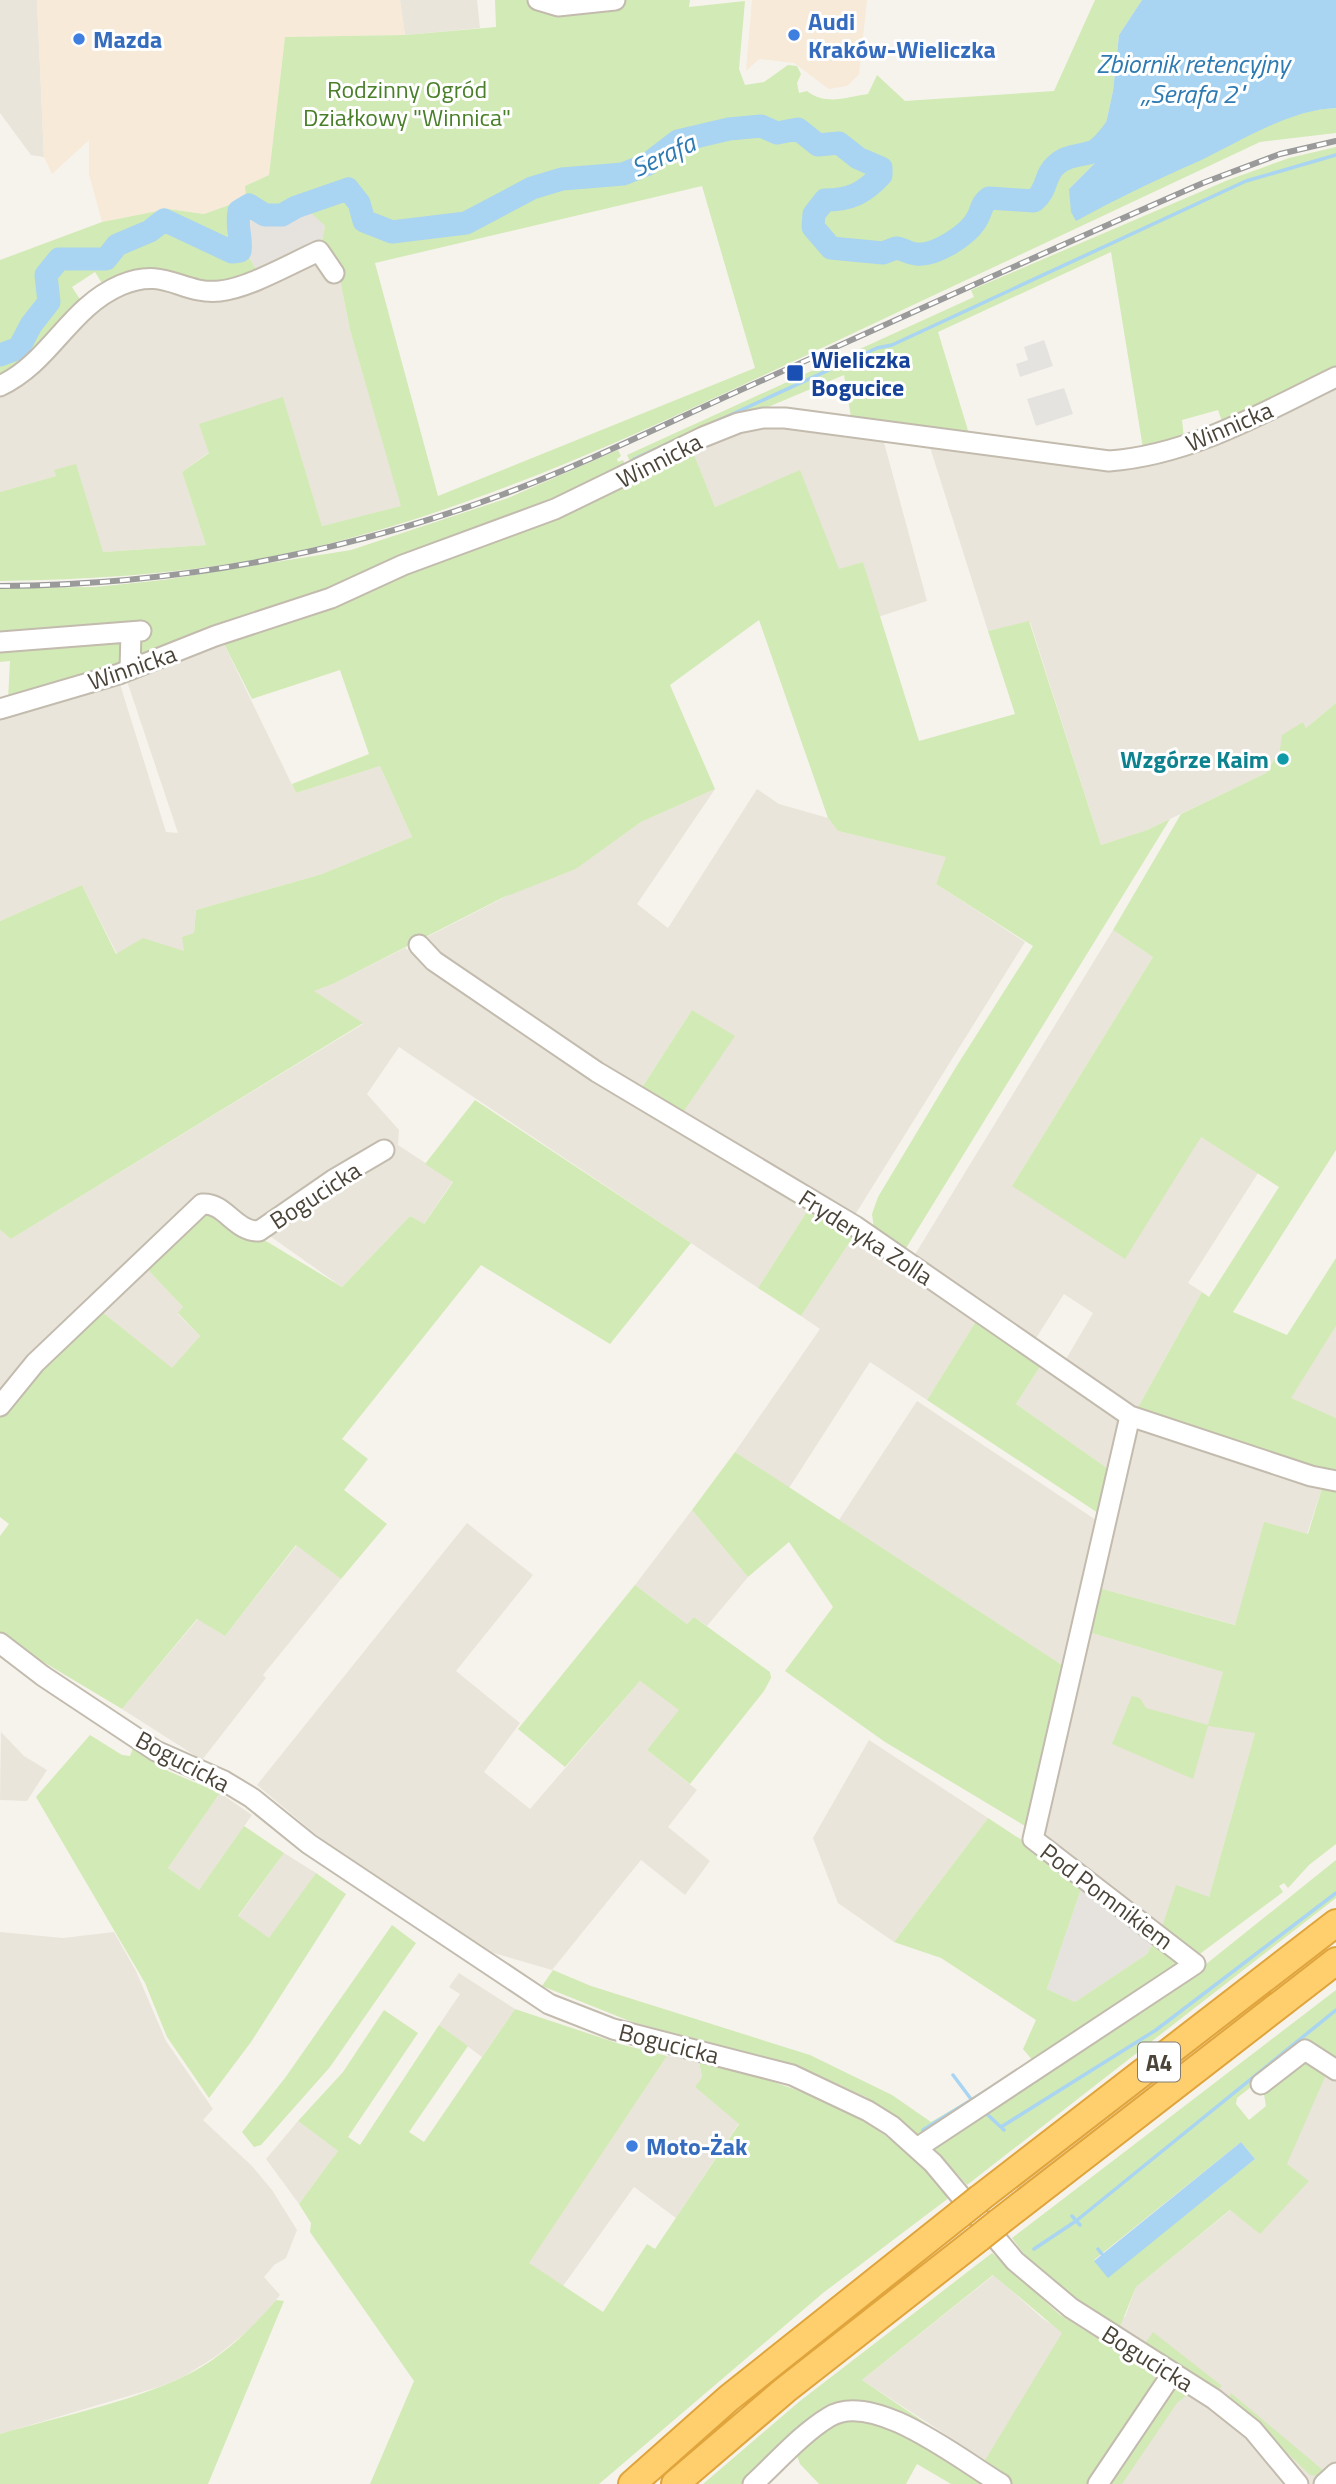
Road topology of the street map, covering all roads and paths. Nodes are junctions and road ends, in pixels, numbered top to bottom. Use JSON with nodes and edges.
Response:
{"nodes":[{"id":1,"x":538,"y":0,"type":"edge"},
{"id":2,"x":615,"y":0,"type":"edge"},
{"id":3,"x":334,"y":273,"type":"dead end"},
{"id":4,"x":1336,"y":377,"type":"edge"},
{"id":5,"x":0,"y":386,"type":"edge"},
{"id":6,"x":0,"y":642,"type":"edge"},
{"id":7,"x":130,"y":670,"type":"junction"},
{"id":8,"x":0,"y":709,"type":"edge"},
{"id":9,"x":419,"y":945,"type":"dead end"},
{"id":10,"x":384,"y":1150,"type":"dead end"},
{"id":11,"x":0,"y":1406,"type":"edge"},
{"id":12,"x":1130,"y":1416,"type":"junction"},
{"id":13,"x":1336,"y":1481,"type":"edge"},
{"id":14,"x":0,"y":1643,"type":"edge"},
{"id":15,"x":1336,"y":1923,"type":"edge"},
{"id":16,"x":1336,"y":1961,"type":"edge"},
{"id":17,"x":1336,"y":2070,"type":"edge"},
{"id":18,"x":1261,"y":2084,"type":"dead end"},
{"id":19,"x":917,"y":2148,"type":"junction"},
{"id":20,"x":1172,"y":2374,"type":"junction"},
{"id":21,"x":1336,"y":2473,"type":"edge"},
{"id":22,"x":632,"y":2484,"type":"edge"},
{"id":23,"x":675,"y":2484,"type":"edge"},
{"id":24,"x":753,"y":2484,"type":"edge"},
{"id":25,"x":1000,"y":2484,"type":"edge"},
{"id":26,"x":1098,"y":2484,"type":"edge"},
{"id":27,"x":1297,"y":2484,"type":"edge"},
{"id":28,"x":1324,"y":2484,"type":"edge"}],
"edges":[{"from":1,"to":2,"type":"street"},
{"from":3,"to":5,"type":"street"},
{"from":4,"to":7,"type":"street","name":"Winnicka"},
{"from":6,"to":7,"type":"street"},
{"from":7,"to":8,"type":"street","name":"Winnicka"},
{"from":9,"to":12,"type":"street","name":"Fryderyka Zolla"},
{"from":10,"to":11,"type":"street","name":"Bogucicka"},
{"from":12,"to":13,"type":"street","name":"Fryderyka Zolla"},
{"from":12,"to":19,"type":"street","name":"Pod Pomnikiem"},
{"from":14,"to":19,"type":"street","name":"Bogucicka"},
{"from":15,"to":22,"type":"highway","number":"A4"},
{"from":16,"to":23,"type":"highway","number":"A4"},
{"from":17,"to":18,"type":"street"},
{"from":19,"to":20,"type":"street","name":"Bogucicka"},
{"from":20,"to":26,"type":"street"},
{"from":20,"to":27,"type":"street","name":"Bogucicka"},
{"from":21,"to":28,"type":"street"},
{"from":24,"to":25,"type":"street"}]}
